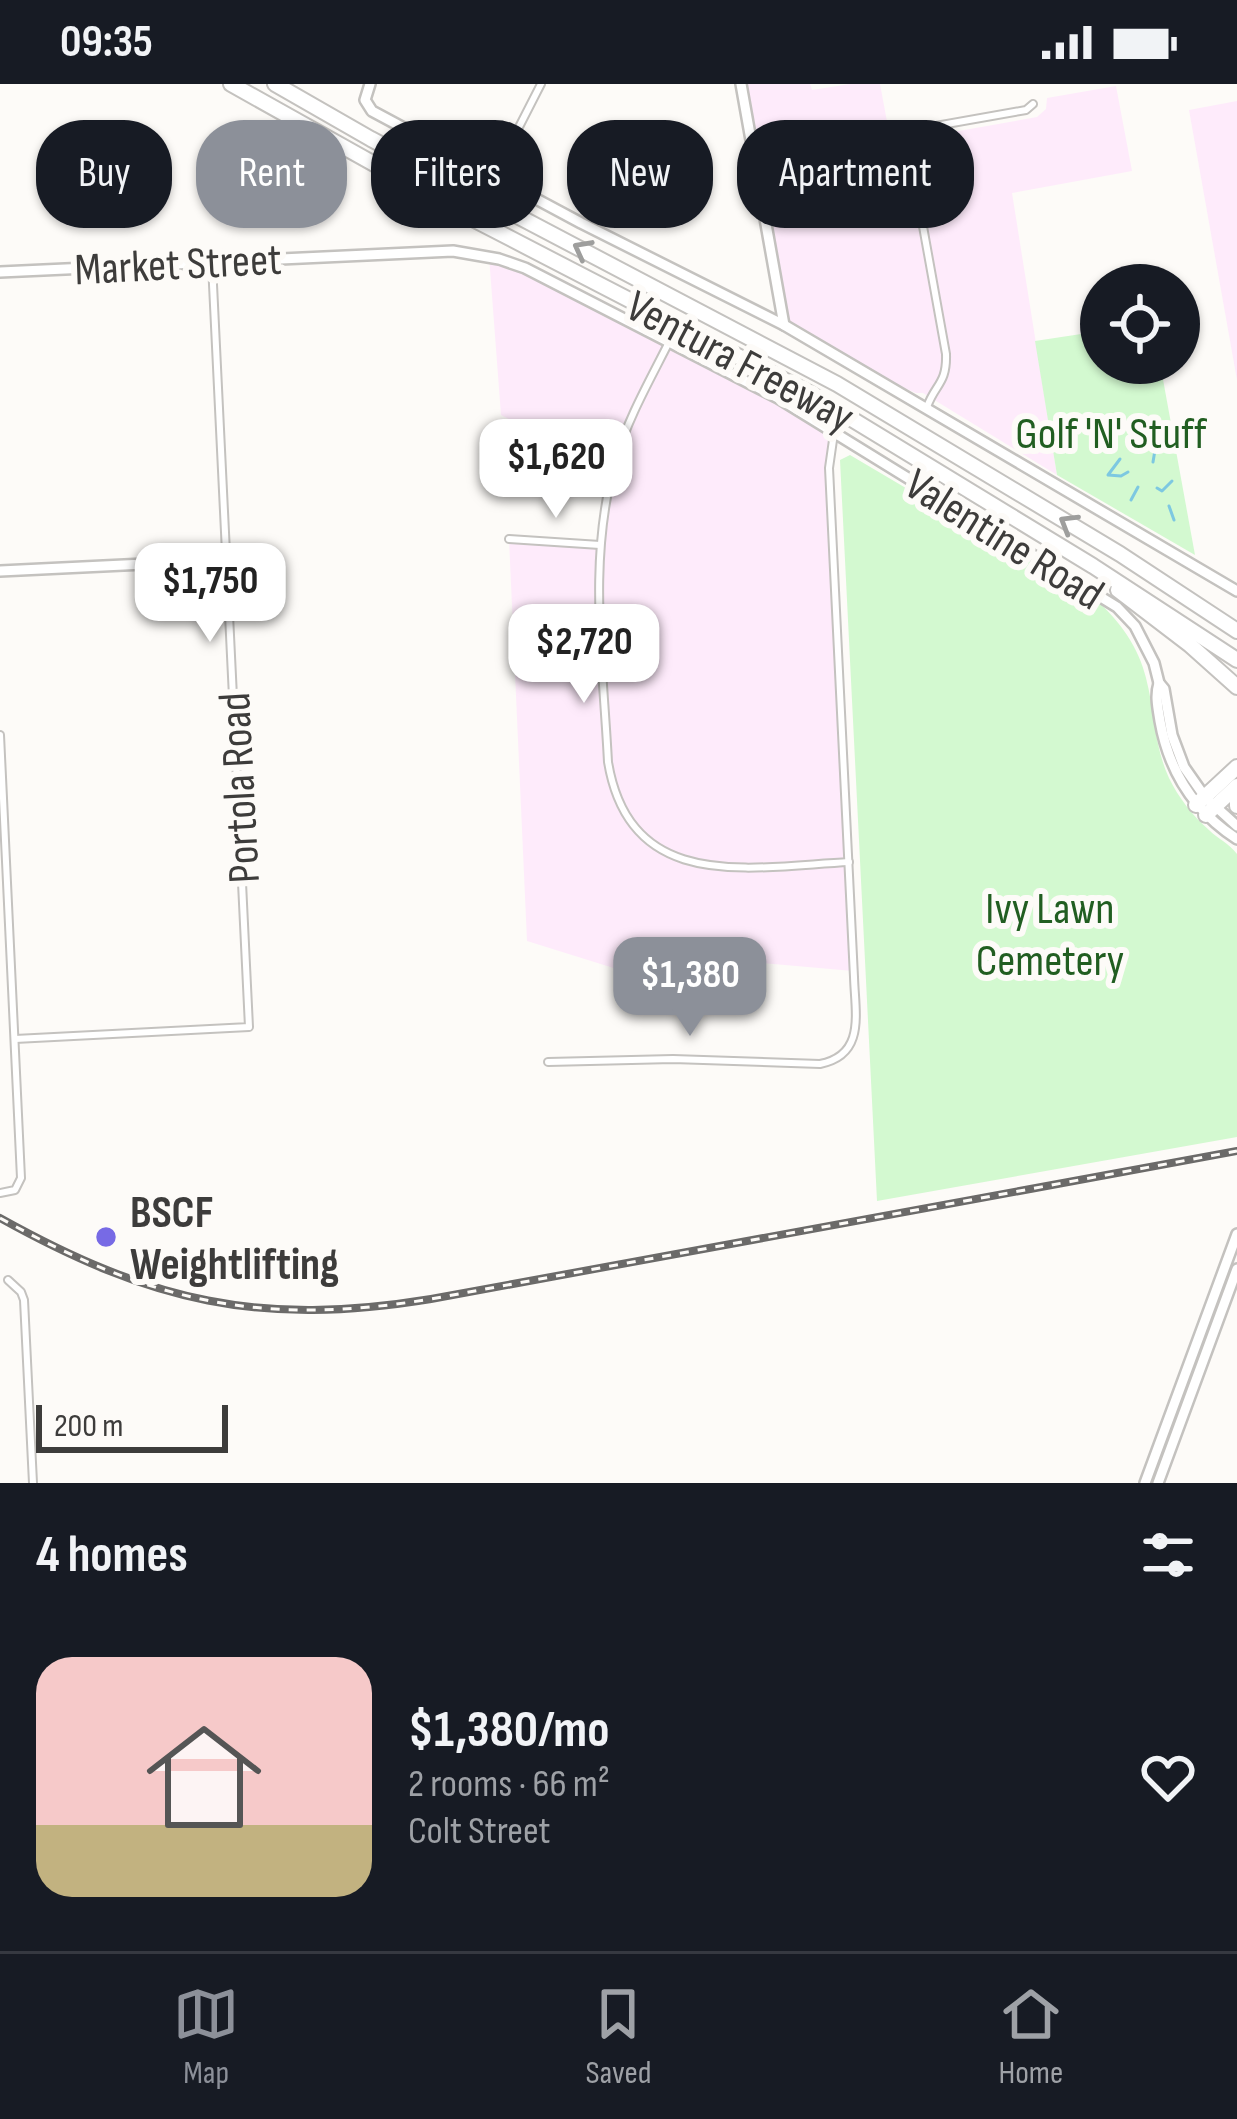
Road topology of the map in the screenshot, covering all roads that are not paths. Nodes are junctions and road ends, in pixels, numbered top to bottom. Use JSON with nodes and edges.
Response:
{"nodes":[{"id":1,"x":231,"y":84,"type":"edge"},
{"id":2,"x":275,"y":84,"type":"edge"},
{"id":3,"x":370,"y":84,"type":"edge"},
{"id":4,"x":541,"y":84,"type":"edge"},
{"id":5,"x":741,"y":84,"type":"edge"},
{"id":6,"x":1033,"y":104,"type":"dead end"},
{"id":7,"x":389,"y":120,"type":"edge"},
{"id":8,"x":523,"y":120,"type":"edge"},
{"id":9,"x":748,"y":120,"type":"edge"},
{"id":10,"x":971,"y":120,"type":"edge"},
{"id":11,"x":543,"y":201,"type":"edge"},
{"id":12,"x":767,"y":228,"type":"edge"},
{"id":13,"x":923,"y":228,"type":"edge"},
{"id":14,"x":499,"y":259,"type":"joint"},
{"id":15,"x":212,"y":262,"type":"junction"},
{"id":16,"x":0,"y":272,"type":"edge"},
{"id":17,"x":784,"y":325,"type":"junction"},
{"id":18,"x":669,"y":342,"type":"junction"},
{"id":19,"x":926,"y":408,"type":"junction"},
{"id":20,"x":834,"y":433,"type":"junction"},
{"id":21,"x":509,"y":539,"type":"dead end"},
{"id":22,"x":600,"y":545,"type":"junction"},
{"id":23,"x":1120,"y":554,"type":"junction"},
{"id":24,"x":227,"y":560,"type":"junction"},
{"id":25,"x":1093,"y":566,"type":"junction"},
{"id":26,"x":0,"y":571,"type":"edge"},
{"id":27,"x":1237,"y":591,"type":"edge"},
{"id":28,"x":1237,"y":621,"type":"edge"},
{"id":29,"x":1237,"y":631,"type":"edge"},
{"id":30,"x":1237,"y":660,"type":"edge"},
{"id":31,"x":1237,"y":688,"type":"edge"},
{"id":32,"x":0,"y":735,"type":"edge"},
{"id":33,"x":1237,"y":767,"type":"edge"},
{"id":34,"x":1237,"y":786,"type":"edge"},
{"id":35,"x":1205,"y":806,"type":"junction"},
{"id":36,"x":1237,"y":826,"type":"edge"},
{"id":37,"x":1237,"y":839,"type":"edge"},
{"id":38,"x":848,"y":862,"type":"junction"},
{"id":39,"x":15,"y":1039,"type":"junction"},
{"id":40,"x":548,"y":1062,"type":"dead end"},
{"id":41,"x":0,"y":1193,"type":"edge"},
{"id":42,"x":1237,"y":1234,"type":"edge"},
{"id":43,"x":1237,"y":1269,"type":"edge"},
{"id":44,"x":8,"y":1280,"type":"dead end"},
{"id":45,"x":33,"y":1483,"type":"edge"},
{"id":46,"x":1145,"y":1483,"type":"edge"},
{"id":47,"x":1158,"y":1483,"type":"edge"}],
"edges":[{"from":1,"to":25,"type":"highway","name":"Ventura Freeway"},
{"from":23,"to":2,"type":"highway","name":"Ventura Freeway","one_way":true},
{"from":3,"to":7,"type":"street"},
{"from":4,"to":8,"type":"street"},
{"from":5,"to":9,"type":"street"},
{"from":6,"to":10,"type":"street"},
{"from":11,"to":17,"type":"street"},
{"from":12,"to":17,"type":"street"},
{"from":13,"to":19,"type":"street"},
{"from":14,"to":15,"type":"street","name":"Market Street"},
{"from":14,"to":18,"type":"street","name":"Valentine Road"},
{"from":15,"to":16,"type":"street","name":"Market Street"},
{"from":15,"to":24,"type":"street","name":"Portola Road"},
{"from":17,"to":19,"type":"street"},
{"from":18,"to":20,"type":"street","name":"Valentine Road"},
{"from":18,"to":22,"type":"street"},
{"from":19,"to":27,"type":"street"},
{"from":20,"to":35,"type":"street","name":"Valentine Road"},
{"from":20,"to":38,"type":"street"},
{"from":21,"to":22,"type":"street"},
{"from":22,"to":38,"type":"street"},
{"from":23,"to":28,"type":"highway"},
{"from":23,"to":29,"type":"highway","name":"Ventura Freeway"},
{"from":24,"to":26,"type":"street"},
{"from":24,"to":39,"type":"street","name":"Portola Road"},
{"from":25,"to":30,"type":"highway","name":"Ventura Freeway"},
{"from":25,"to":31,"type":"highway"},
{"from":32,"to":39,"type":"street"},
{"from":33,"to":35,"type":"highway"},
{"from":34,"to":35,"type":"highway"},
{"from":35,"to":36,"type":"street","name":"Valentine Road"},
{"from":35,"to":37,"type":"street","name":"Valentine Road"},
{"from":38,"to":40,"type":"street"},
{"from":39,"to":41,"type":"street"},
{"from":42,"to":46,"type":"street"},
{"from":43,"to":47,"type":"street"},
{"from":44,"to":45,"type":"street"}]}
